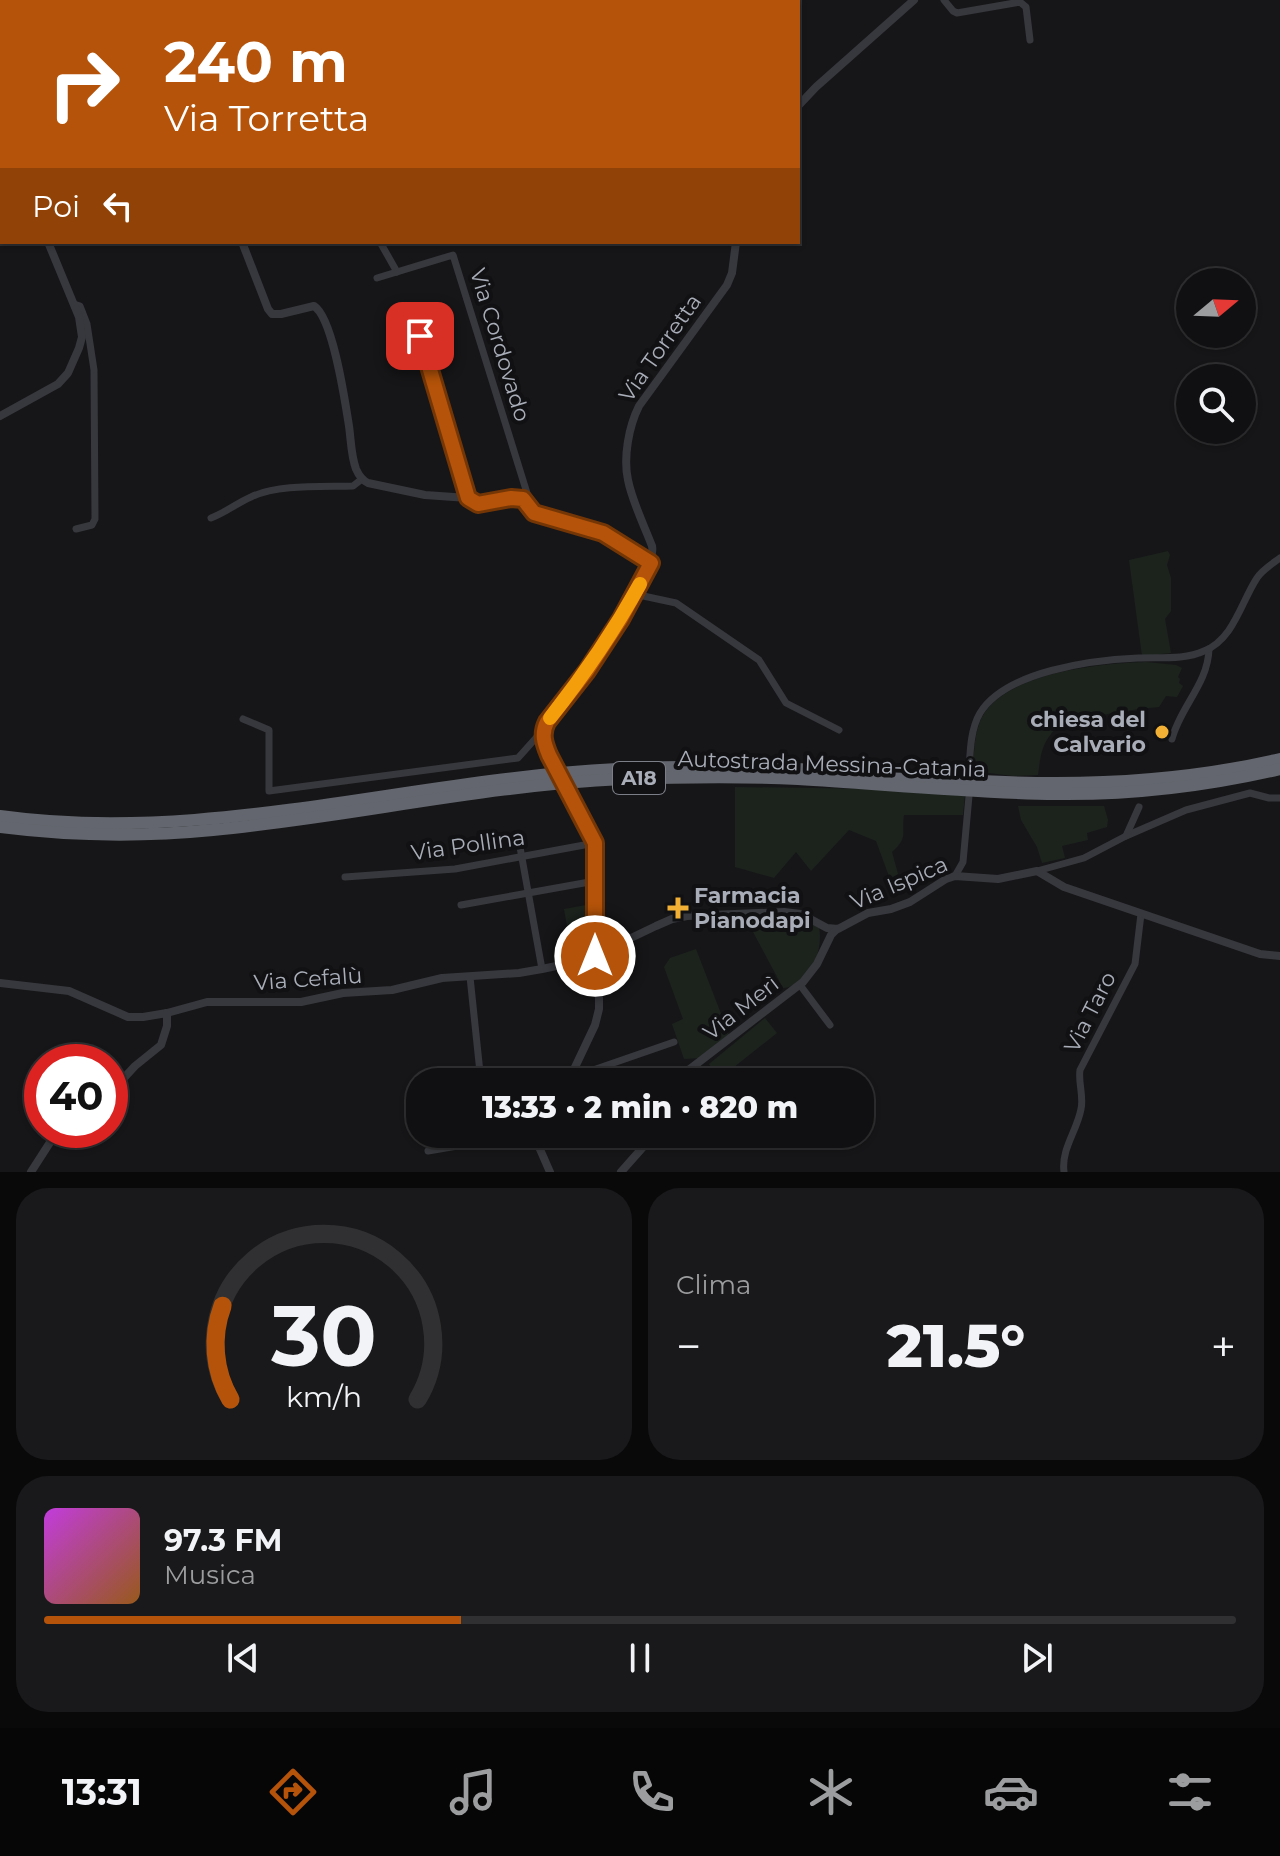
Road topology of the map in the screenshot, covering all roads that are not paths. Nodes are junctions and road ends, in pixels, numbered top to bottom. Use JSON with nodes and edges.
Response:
{"nodes":[{"id":1,"x":914,"y":0,"type":"edge"},
{"id":2,"x":944,"y":0,"type":"edge"},
{"id":3,"x":1030,"y":40,"type":"dead end"},
{"id":4,"x":800,"y":104,"type":"edge"},
{"id":5,"x":49,"y":244,"type":"edge"},
{"id":6,"x":243,"y":244,"type":"edge"},
{"id":7,"x":381,"y":244,"type":"edge"},
{"id":8,"x":736,"y":244,"type":"edge"},
{"id":9,"x":397,"y":272,"type":"junction"},
{"id":10,"x":377,"y":278,"type":"dead end"},
{"id":11,"x":74,"y":304,"type":"junction"},
{"id":12,"x":420,"y":336,"type":"dead end"},
{"id":13,"x":0,"y":416,"type":"edge"},
{"id":14,"x":362,"y":479,"type":"junction"},
{"id":15,"x":468,"y":498,"type":"junction"},
{"id":16,"x":525,"y":502,"type":"junction"},
{"id":17,"x":211,"y":518,"type":"dead end"},
{"id":18,"x":76,"y":529,"type":"dead end"},
{"id":19,"x":1280,"y":558,"type":"edge"},
{"id":20,"x":651,"y":563,"type":"junction"},
{"id":21,"x":634,"y":594,"type":"junction"},
{"id":22,"x":1209,"y":649,"type":"junction"},
{"id":23,"x":243,"y":719,"type":"dead end"},
{"id":24,"x":543,"y":730,"type":"junction"},
{"id":25,"x":839,"y":730,"type":"dead end"},
{"id":26,"x":1172,"y":739,"type":"dead end"},
{"id":27,"x":1280,"y":759,"type":"edge"},
{"id":28,"x":1280,"y":769,"type":"edge"},
{"id":29,"x":969,"y":773,"type":"dead end"},
{"id":30,"x":969,"y":796,"type":"dead end"},
{"id":31,"x":1280,"y":798,"type":"edge"},
{"id":32,"x":1139,"y":807,"type":"dead end"},
{"id":33,"x":0,"y":816,"type":"edge"},
{"id":34,"x":0,"y":827,"type":"edge"},
{"id":35,"x":518,"y":836,"type":"dead end"},
{"id":36,"x":1126,"y":836,"type":"junction"},
{"id":37,"x":595,"y":843,"type":"junction"},
{"id":38,"x":522,"y":857,"type":"junction"},
{"id":39,"x":963,"y":862,"type":"junction"},
{"id":40,"x":1037,"y":871,"type":"junction"},
{"id":41,"x":955,"y":876,"type":"junction"},
{"id":42,"x":968,"y":876,"type":"junction"},
{"id":43,"x":345,"y":877,"type":"dead end"},
{"id":44,"x":595,"y":881,"type":"junction"},
{"id":45,"x":528,"y":893,"type":"junction"},
{"id":46,"x":461,"y":905,"type":"dead end"},
{"id":47,"x":1141,"y":914,"type":"junction"},
{"id":48,"x":824,"y":926,"type":"junction"},
{"id":49,"x":838,"y":929,"type":"junction"},
{"id":50,"x":827,"y":943,"type":"junction"},
{"id":51,"x":821,"y":955,"type":"junction"},
{"id":52,"x":595,"y":956,"type":"junction"},
{"id":53,"x":1280,"y":956,"type":"edge"},
{"id":54,"x":575,"y":962,"type":"joint"},
{"id":55,"x":542,"y":969,"type":"junction"},
{"id":56,"x":470,"y":977,"type":"junction"},
{"id":57,"x":0,"y":983,"type":"edge"},
{"id":58,"x":800,"y":985,"type":"junction"},
{"id":59,"x":167,"y":1013,"type":"junction"},
{"id":60,"x":830,"y":1025,"type":"dead end"},
{"id":61,"x":674,"y":1042,"type":"dead end"},
{"id":62,"x":480,"y":1068,"type":"edge"},
{"id":63,"x":575,"y":1068,"type":"edge"},
{"id":64,"x":602,"y":1068,"type":"edge"},
{"id":65,"x":693,"y":1068,"type":"edge"},
{"id":66,"x":128,"y":1074,"type":"edge"},
{"id":67,"x":46,"y":1148,"type":"edge"},
{"id":68,"x":441,"y":1148,"type":"edge"},
{"id":69,"x":539,"y":1148,"type":"edge"},
{"id":70,"x":642,"y":1148,"type":"edge"},
{"id":71,"x":428,"y":1151,"type":"dead end"},
{"id":72,"x":31,"y":1172,"type":"edge"},
{"id":73,"x":550,"y":1172,"type":"edge"},
{"id":74,"x":621,"y":1172,"type":"edge"},
{"id":75,"x":1064,"y":1172,"type":"edge"}],
"edges":[{"from":1,"to":4,"type":"street"},
{"from":2,"to":3,"type":"street"},
{"from":5,"to":11,"type":"street"},
{"from":6,"to":14,"type":"street"},
{"from":7,"to":9,"type":"street"},
{"from":8,"to":20,"type":"street","name":"Via Torretta"},
{"from":9,"to":10,"type":"street","name":"Via Cordovado"},
{"from":9,"to":16,"type":"street","name":"Via Cordovado"},
{"from":11,"to":13,"type":"street"},
{"from":11,"to":18,"type":"street"},
{"from":12,"to":15,"type":"street"},
{"from":14,"to":15,"type":"street"},
{"from":14,"to":17,"type":"street"},
{"from":15,"to":16,"type":"street"},
{"from":16,"to":20,"type":"street"},
{"from":19,"to":22,"type":"street"},
{"from":20,"to":21,"type":"street"},
{"from":21,"to":24,"type":"street"},
{"from":21,"to":25,"type":"street"},
{"from":22,"to":26,"type":"street"},
{"from":22,"to":29,"type":"street"},
{"from":23,"to":24,"type":"street"},
{"from":24,"to":37,"type":"street"},
{"from":27,"to":33,"type":"highway","name":"Autostrada Messina-Catania","number":"A18"},
{"from":28,"to":34,"type":"highway","name":"Autostrada Messina-Catania","number":"A18"},
{"from":30,"to":39,"type":"street"},
{"from":31,"to":36,"type":"street","name":"Via Ispica"},
{"from":32,"to":36,"type":"street"},
{"from":35,"to":38,"type":"street"},
{"from":36,"to":40,"type":"street","name":"Via Ispica"},
{"from":37,"to":38,"type":"street","name":"Via Pollina"},
{"from":37,"to":44,"type":"street"},
{"from":38,"to":43,"type":"street","name":"Via Pollina"},
{"from":38,"to":45,"type":"street"},
{"from":39,"to":41,"type":"street"},
{"from":39,"to":42,"type":"street"},
{"from":40,"to":42,"type":"street","name":"Via Ispica"},
{"from":40,"to":47,"type":"street"},
{"from":41,"to":42,"type":"street","name":"Via Ispica"},
{"from":41,"to":49,"type":"street","name":"Via Ispica"},
{"from":44,"to":45,"type":"street"},
{"from":44,"to":52,"type":"street"},
{"from":45,"to":46,"type":"street"},
{"from":45,"to":55,"type":"street"},
{"from":47,"to":53,"type":"street"},
{"from":47,"to":75,"type":"street","name":"Via Taro"},
{"from":48,"to":49,"type":"street","name":"Via Ispica"},
{"from":48,"to":50,"type":"street"},
{"from":48,"to":51,"type":"street"},
{"from":48,"to":52,"type":"street","name":"Via Ispica"},
{"from":49,"to":50,"type":"street"},
{"from":50,"to":51,"type":"street","name":"Via Merì"},
{"from":51,"to":58,"type":"street","name":"Via Merì"},
{"from":52,"to":54,"type":"street","name":"Via Ispica"},
{"from":52,"to":63,"type":"street"},
{"from":54,"to":55,"type":"street","name":"Via Cefalù"},
{"from":55,"to":56,"type":"street","name":"Via Cefalù"},
{"from":56,"to":59,"type":"street","name":"Via Cefalù"},
{"from":56,"to":62,"type":"street"},
{"from":57,"to":59,"type":"street","name":"Via Cefalù"},
{"from":58,"to":60,"type":"street"},
{"from":58,"to":65,"type":"street","name":"Via Merì"},
{"from":59,"to":66,"type":"street"},
{"from":61,"to":64,"type":"street"},
{"from":67,"to":72,"type":"street"},
{"from":68,"to":71,"type":"street"},
{"from":69,"to":73,"type":"street"},
{"from":70,"to":74,"type":"street"}]}
